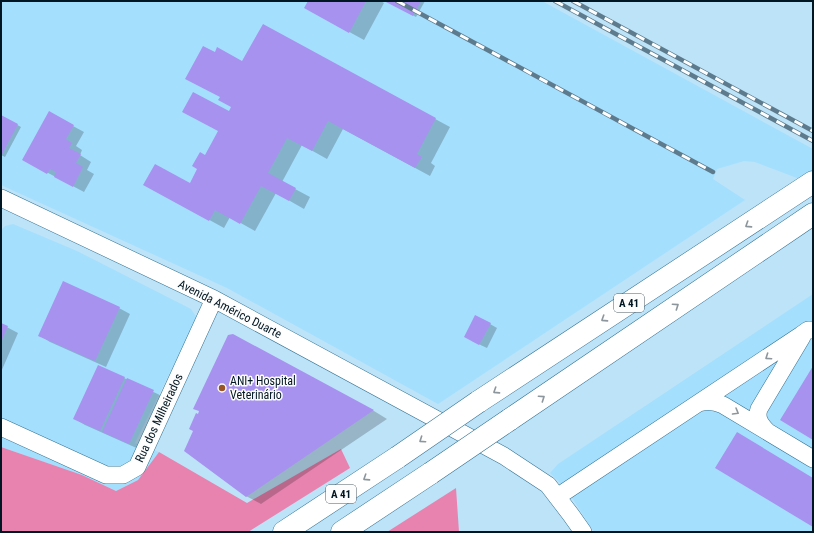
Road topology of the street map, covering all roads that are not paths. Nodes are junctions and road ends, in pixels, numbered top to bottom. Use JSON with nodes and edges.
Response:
{"nodes":[{"id":1,"x":813,"y":182,"type":"edge"},
{"id":2,"x":1,"y":198,"type":"edge"},
{"id":3,"x":810,"y":216,"type":"edge"},
{"id":4,"x":214,"y":299,"type":"junction"},
{"id":5,"x":810,"y":330,"type":"edge"},
{"id":6,"x":699,"y":403,"type":"junction"},
{"id":7,"x":1,"y":427,"type":"edge"},
{"id":8,"x":767,"y":432,"type":"junction"},
{"id":9,"x":813,"y":459,"type":"edge"},
{"id":10,"x":557,"y":497,"type":"junction"},
{"id":11,"x":284,"y":532,"type":"edge"},
{"id":12,"x":342,"y":532,"type":"edge"},
{"id":13,"x":583,"y":532,"type":"edge"}],
"edges":[{"from":1,"to":11,"type":"highway","number":"A 41","one_way":true,"bridge":true},
{"from":2,"to":4,"type":"street","name":"Avenida Américo Duarte"},
{"from":12,"to":3,"type":"highway","number":"A 41","one_way":true,"bridge":true},
{"from":4,"to":7,"type":"street","name":"Rua dos Milheirados"},
{"from":4,"to":10,"type":"street","name":"Avenida Américo Duarte"},
{"from":5,"to":6,"type":"street","one_way":true},
{"from":5,"to":8,"type":"street"},
{"from":6,"to":8,"type":"street","one_way":true},
{"from":6,"to":10,"type":"street"},
{"from":8,"to":9,"type":"street"},
{"from":10,"to":13,"type":"street","name":"Avenida Américo Duarte"}]}
